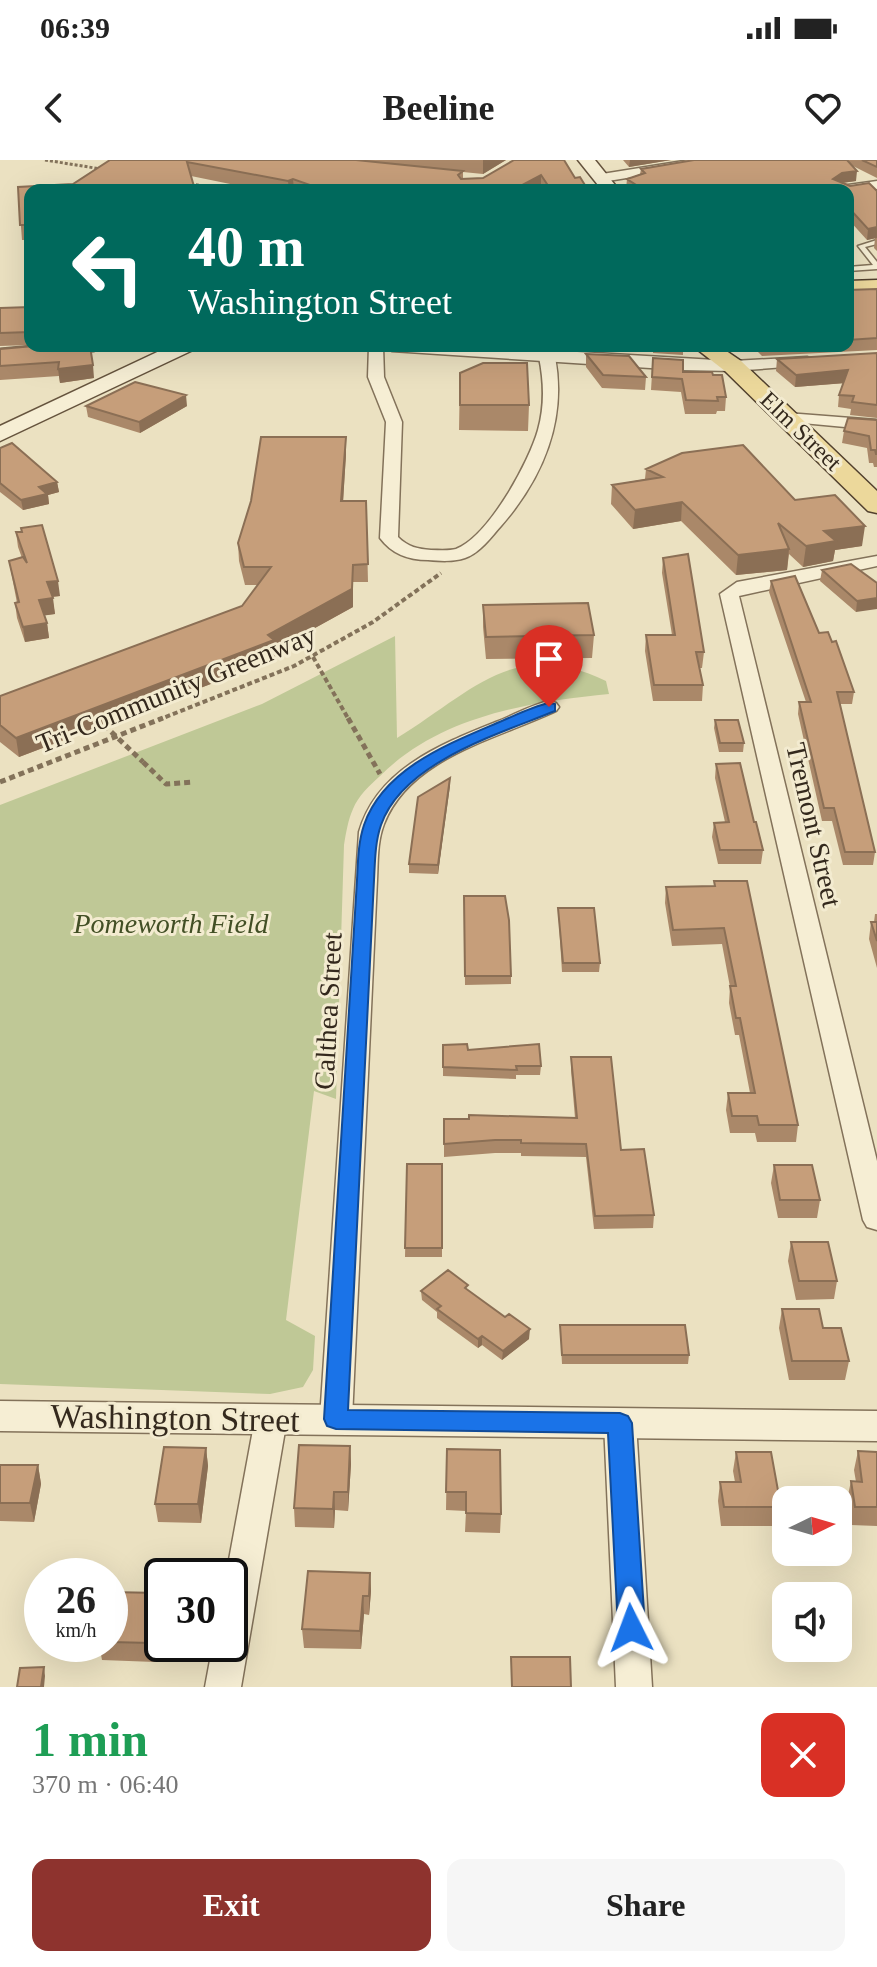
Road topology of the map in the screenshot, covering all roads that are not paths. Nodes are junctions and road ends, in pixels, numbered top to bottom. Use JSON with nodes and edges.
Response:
{"nodes":[{"id":1,"x":586,"y":160,"type":"edge"},
{"id":2,"x":712,"y":160,"type":"edge"},
{"id":3,"x":607,"y":184,"type":"edge"},
{"id":4,"x":877,"y":185,"type":"edge"},
{"id":5,"x":854,"y":188,"type":"edge"},
{"id":6,"x":877,"y":242,"type":"edge"},
{"id":7,"x":877,"y":266,"type":"edge"},
{"id":8,"x":854,"y":268,"type":"edge"},
{"id":9,"x":877,"y":286,"type":"edge"},
{"id":10,"x":854,"y":287,"type":"edge"},
{"id":11,"x":24,"y":352,"type":"edge"},
{"id":12,"x":173,"y":352,"type":"edge"},
{"id":13,"x":375,"y":352,"type":"edge"},
{"id":14,"x":477,"y":352,"type":"edge"},
{"id":15,"x":0,"y":354,"type":"edge"},
{"id":16,"x":720,"y":354,"type":"edge"},
{"id":17,"x":547,"y":357,"type":"junction"},
{"id":18,"x":830,"y":360,"type":"edge"},
{"id":19,"x":787,"y":418,"type":"junction"},
{"id":20,"x":877,"y":425,"type":"edge"},
{"id":21,"x":0,"y":434,"type":"edge"},
{"id":22,"x":877,"y":505,"type":"edge"},
{"id":23,"x":877,"y":561,"type":"edge"},
{"id":24,"x":549,"y":707,"type":"dead end"},
{"id":25,"x":877,"y":1220,"type":"edge"},
{"id":26,"x":0,"y":1416,"type":"edge"},
{"id":27,"x":271,"y":1419,"type":"junction"},
{"id":28,"x":336,"y":1419,"type":"junction"},
{"id":29,"x":620,"y":1423,"type":"junction"},
{"id":30,"x":877,"y":1426,"type":"edge"},
{"id":31,"x":223,"y":1687,"type":"edge"},
{"id":32,"x":634,"y":1687,"type":"edge"}],
"edges":[{"from":1,"to":3,"type":"main road"},
{"from":2,"to":3,"type":"street"},
{"from":4,"to":5,"type":"street"},
{"from":6,"to":7,"type":"lane"},
{"from":7,"to":8,"type":"lane"},
{"from":9,"to":10,"type":"main road"},
{"from":11,"to":15,"type":"street"},
{"from":12,"to":21,"type":"main road"},
{"from":13,"to":17,"type":"street"},
{"from":14,"to":17,"type":"street"},
{"from":16,"to":17,"type":"street"},
{"from":16,"to":18,"type":"street"},
{"from":16,"to":19,"type":"main road","name":"Elm Street"},
{"from":19,"to":20,"type":"street"},
{"from":19,"to":22,"type":"main road","name":"Elm Street"},
{"from":23,"to":25,"type":"street","name":"Tremont Street"},
{"from":24,"to":28,"type":"street","name":"Calthea Street"},
{"from":26,"to":27,"type":"street","name":"Washington Street"},
{"from":27,"to":28,"type":"street","name":"Washington Street"},
{"from":27,"to":31,"type":"street"},
{"from":28,"to":29,"type":"street","name":"Washington Street"},
{"from":29,"to":30,"type":"street","name":"Washington Street"},
{"from":29,"to":32,"type":"street"}]}
